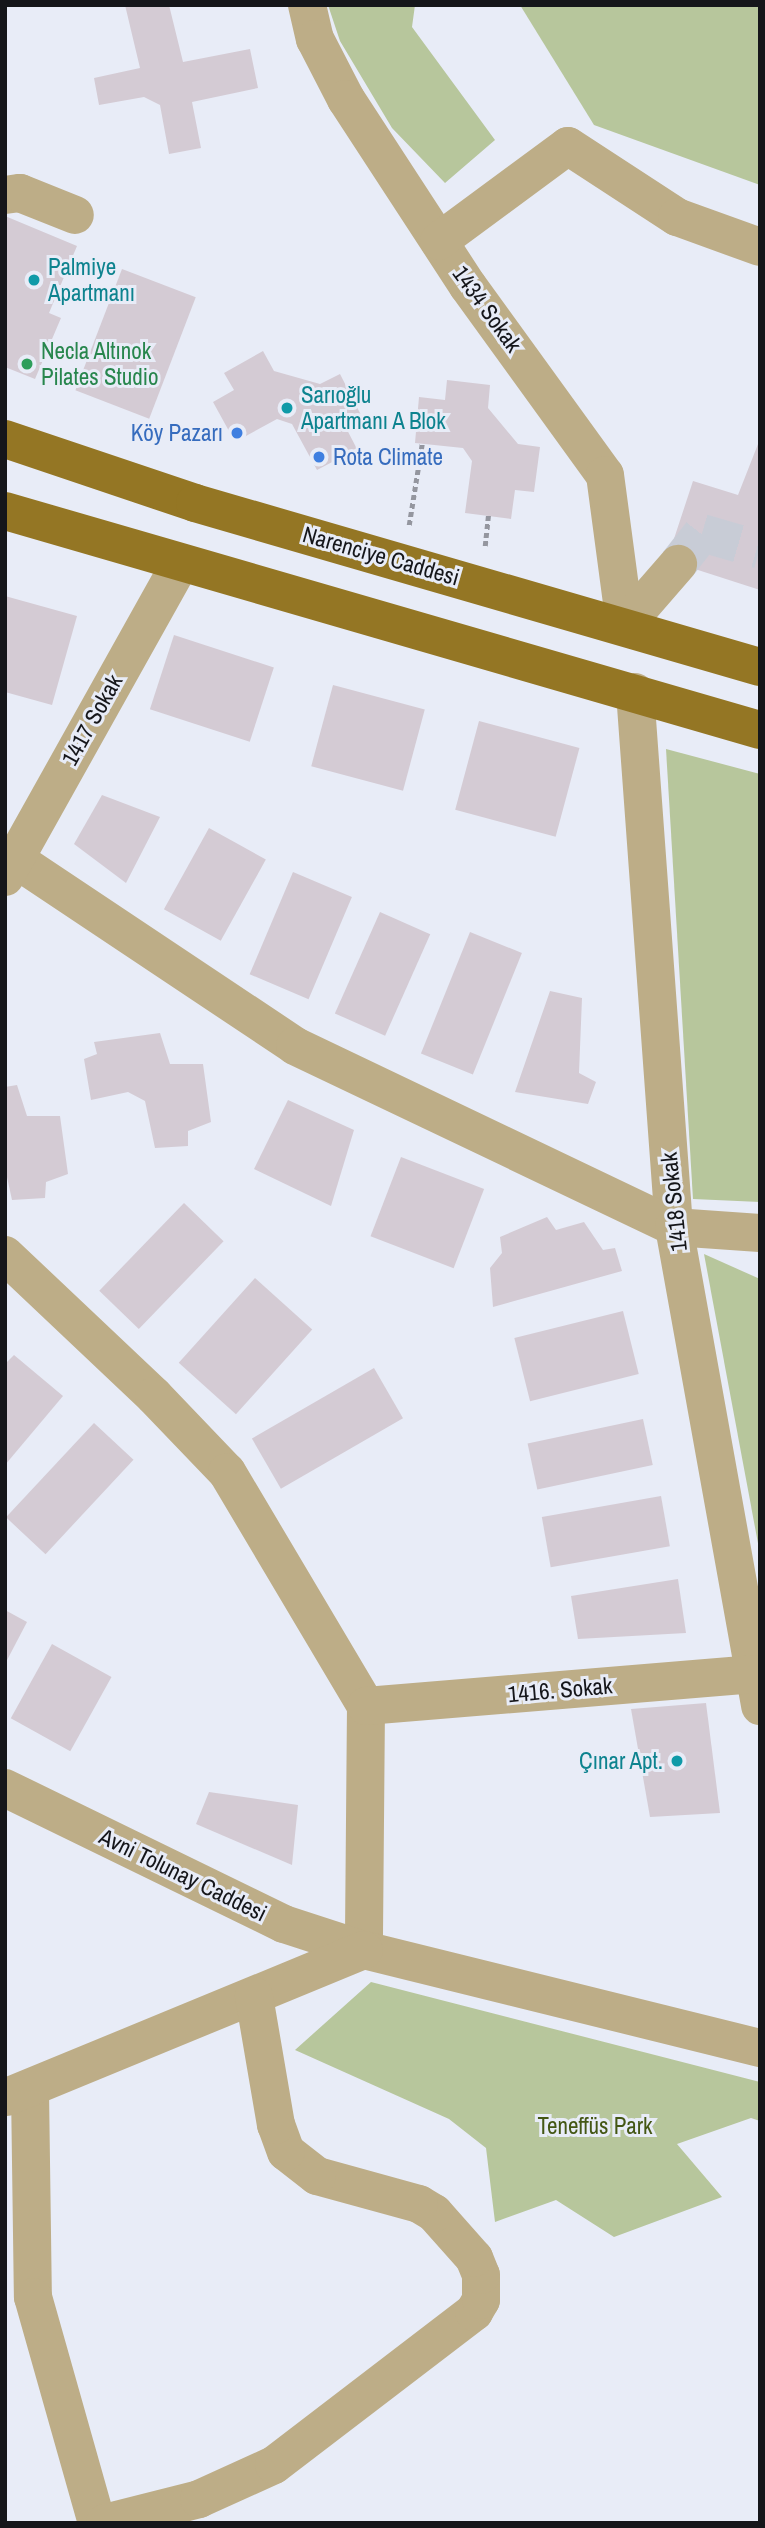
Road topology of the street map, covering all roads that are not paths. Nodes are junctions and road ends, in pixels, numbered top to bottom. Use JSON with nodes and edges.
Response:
{"nodes":[{"id":1,"x":307,"y":5,"type":"edge"},
{"id":2,"x":5,"y":195,"type":"edge"},
{"id":3,"x":75,"y":215,"type":"dead end"},
{"id":4,"x":439,"y":241,"type":"junction"},
{"id":5,"x":760,"y":247,"type":"edge"},
{"id":6,"x":5,"y":439,"type":"edge"},
{"id":7,"x":5,"y":511,"type":"edge"},
{"id":8,"x":180,"y":564,"type":"junction"},
{"id":9,"x":678,"y":564,"type":"tunnel mouth"},
{"id":10,"x":625,"y":625,"type":"junction"},
{"id":11,"x":760,"y":667,"type":"edge"},
{"id":12,"x":635,"y":692,"type":"junction"},
{"id":13,"x":760,"y":730,"type":"edge"},
{"id":14,"x":10,"y":868,"type":"edge"},
{"id":15,"x":674,"y":1227,"type":"junction"},
{"id":16,"x":760,"y":1233,"type":"edge"},
{"id":17,"x":5,"y":1255,"type":"edge"},
{"id":18,"x":757,"y":1690,"type":"edge"},
{"id":19,"x":366,"y":1706,"type":"junction"},
{"id":20,"x":5,"y":1788,"type":"edge"},
{"id":21,"x":364,"y":1950,"type":"junction"},
{"id":22,"x":254,"y":1996,"type":"junction"},
{"id":23,"x":760,"y":2048,"type":"edge"},
{"id":24,"x":18,"y":2094,"type":"edge"},
{"id":25,"x":97,"y":2523,"type":"edge"},
{"id":26,"x":105,"y":2523,"type":"edge"}],
"edges":[{"from":1,"to":4,"type":"street","name":"1434 Sokak"},
{"from":2,"to":3,"type":"street"},
{"from":4,"to":5,"type":"street"},
{"from":4,"to":10,"type":"street","name":"1434 Sokak"},
{"from":6,"to":10,"type":"main road","name":"Narenciye Caddesi"},
{"from":7,"to":8,"type":"main road"},
{"from":8,"to":12,"type":"main road"},
{"from":8,"to":14,"type":"street","name":"1417 Sokak"},
{"from":9,"to":10,"type":"street"},
{"from":10,"to":11,"type":"main road","name":"Narenciye Caddesi"},
{"from":12,"to":13,"type":"main road"},
{"from":12,"to":15,"type":"street","name":"1418 Sokak"},
{"from":14,"to":15,"type":"street"},
{"from":15,"to":16,"type":"street"},
{"from":15,"to":18,"type":"street","name":"1418 Sokak"},
{"from":17,"to":19,"type":"street"},
{"from":18,"to":19,"type":"street","name":"1416. Sokak"},
{"from":19,"to":21,"type":"street"},
{"from":20,"to":21,"type":"street","name":"Avni Tolunay Caddesi"},
{"from":21,"to":22,"type":"street"},
{"from":21,"to":23,"type":"street","name":"Avni Tolunay Caddesi"},
{"from":22,"to":24,"type":"street"},
{"from":22,"to":26,"type":"street"},
{"from":24,"to":25,"type":"street"}]}
